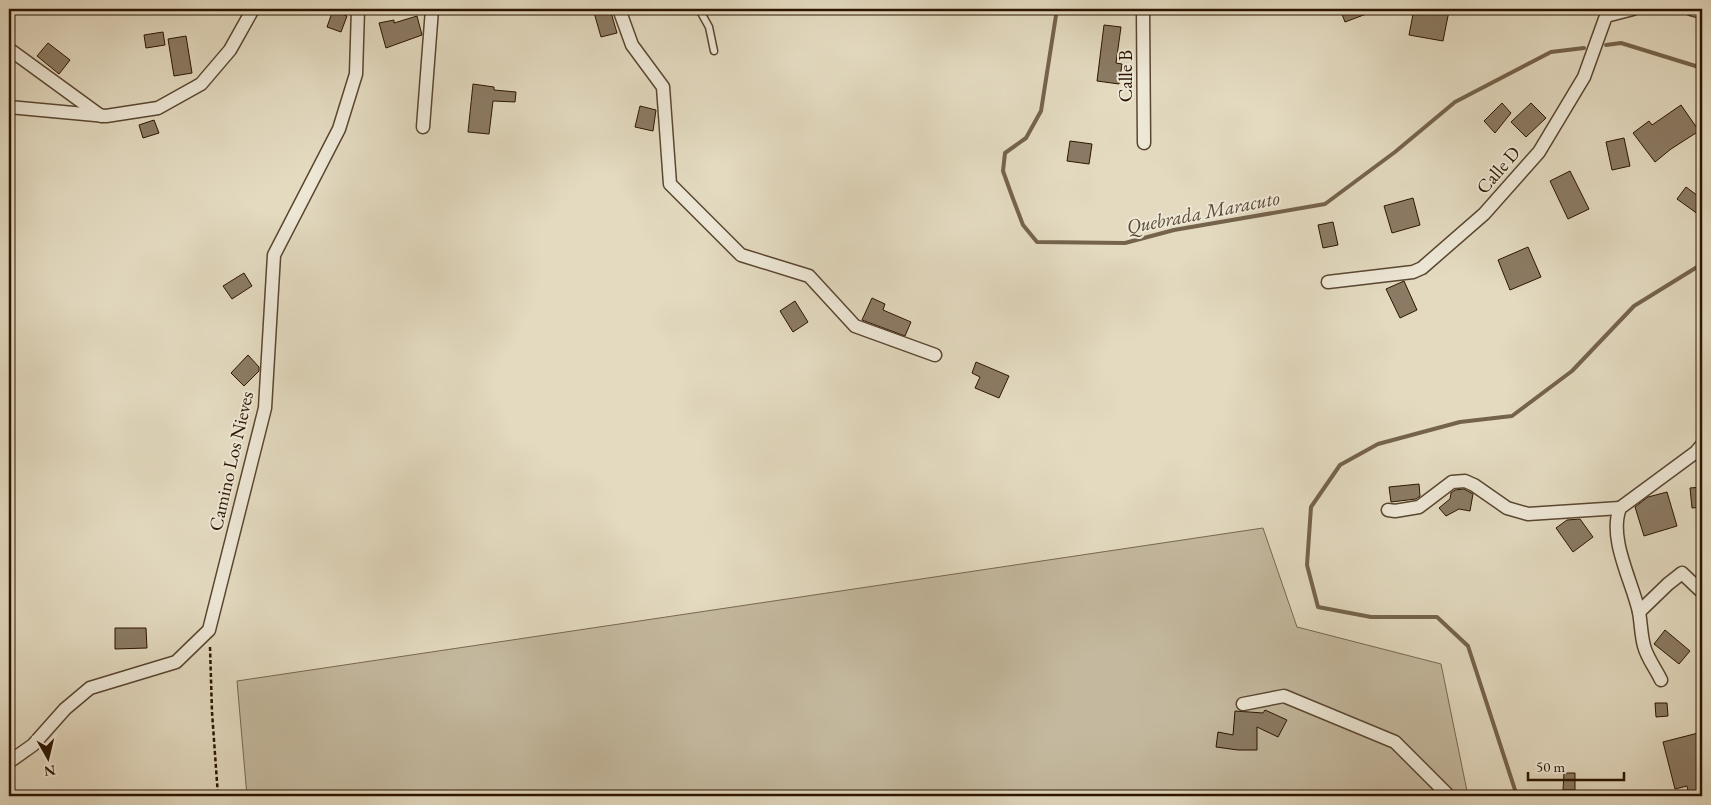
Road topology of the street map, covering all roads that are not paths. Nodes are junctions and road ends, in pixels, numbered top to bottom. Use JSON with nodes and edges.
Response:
{"nodes":[{"id":1,"x":253,"y":9,"type":"edge"},
{"id":2,"x":358,"y":9,"type":"edge"},
{"id":3,"x":432,"y":9,"type":"edge"},
{"id":4,"x":619,"y":9,"type":"edge"},
{"id":5,"x":699,"y":9,"type":"edge"},
{"id":6,"x":1143,"y":9,"type":"edge"},
{"id":7,"x":1633,"y":9,"type":"edge"},
{"id":8,"x":1691,"y":9,"type":"edge"},
{"id":9,"x":1702,"y":12,"type":"edge"},
{"id":10,"x":9,"y":49,"type":"edge"},
{"id":11,"x":714,"y":50,"type":"dead end"},
{"id":12,"x":9,"y":108,"type":"edge"},
{"id":13,"x":101,"y":116,"type":"junction"},
{"id":14,"x":423,"y":127,"type":"dead end"},
{"id":15,"x":1144,"y":143,"type":"dead end"},
{"id":16,"x":1328,"y":282,"type":"dead end"},
{"id":17,"x":935,"y":356,"type":"dead end"},
{"id":18,"x":1702,"y":445,"type":"edge"},
{"id":19,"x":1620,"y":508,"type":"junction"},
{"id":20,"x":1388,"y":510,"type":"dead end"},
{"id":21,"x":1702,"y":592,"type":"edge"},
{"id":22,"x":1639,"y":612,"type":"junction"},
{"id":23,"x":1661,"y":680,"type":"dead end"},
{"id":24,"x":1244,"y":704,"type":"dead end"},
{"id":25,"x":9,"y":762,"type":"edge"},
{"id":26,"x":1449,"y":796,"type":"edge"}],
"edges":[{"from":1,"to":13,"type":"street"},
{"from":2,"to":25,"type":"street","name":"Camino Los Nieves"},
{"from":3,"to":14,"type":"street"},
{"from":4,"to":17,"type":"street"},
{"from":5,"to":11,"type":"lane"},
{"from":6,"to":15,"type":"street","name":"Calle B"},
{"from":7,"to":16,"type":"street","name":"Calle D"},
{"from":8,"to":9,"type":"street"},
{"from":10,"to":13,"type":"street"},
{"from":12,"to":13,"type":"street"},
{"from":18,"to":19,"type":"street"},
{"from":19,"to":20,"type":"street"},
{"from":19,"to":22,"type":"street"},
{"from":21,"to":22,"type":"street"},
{"from":22,"to":23,"type":"street"},
{"from":24,"to":26,"type":"street"}]}
